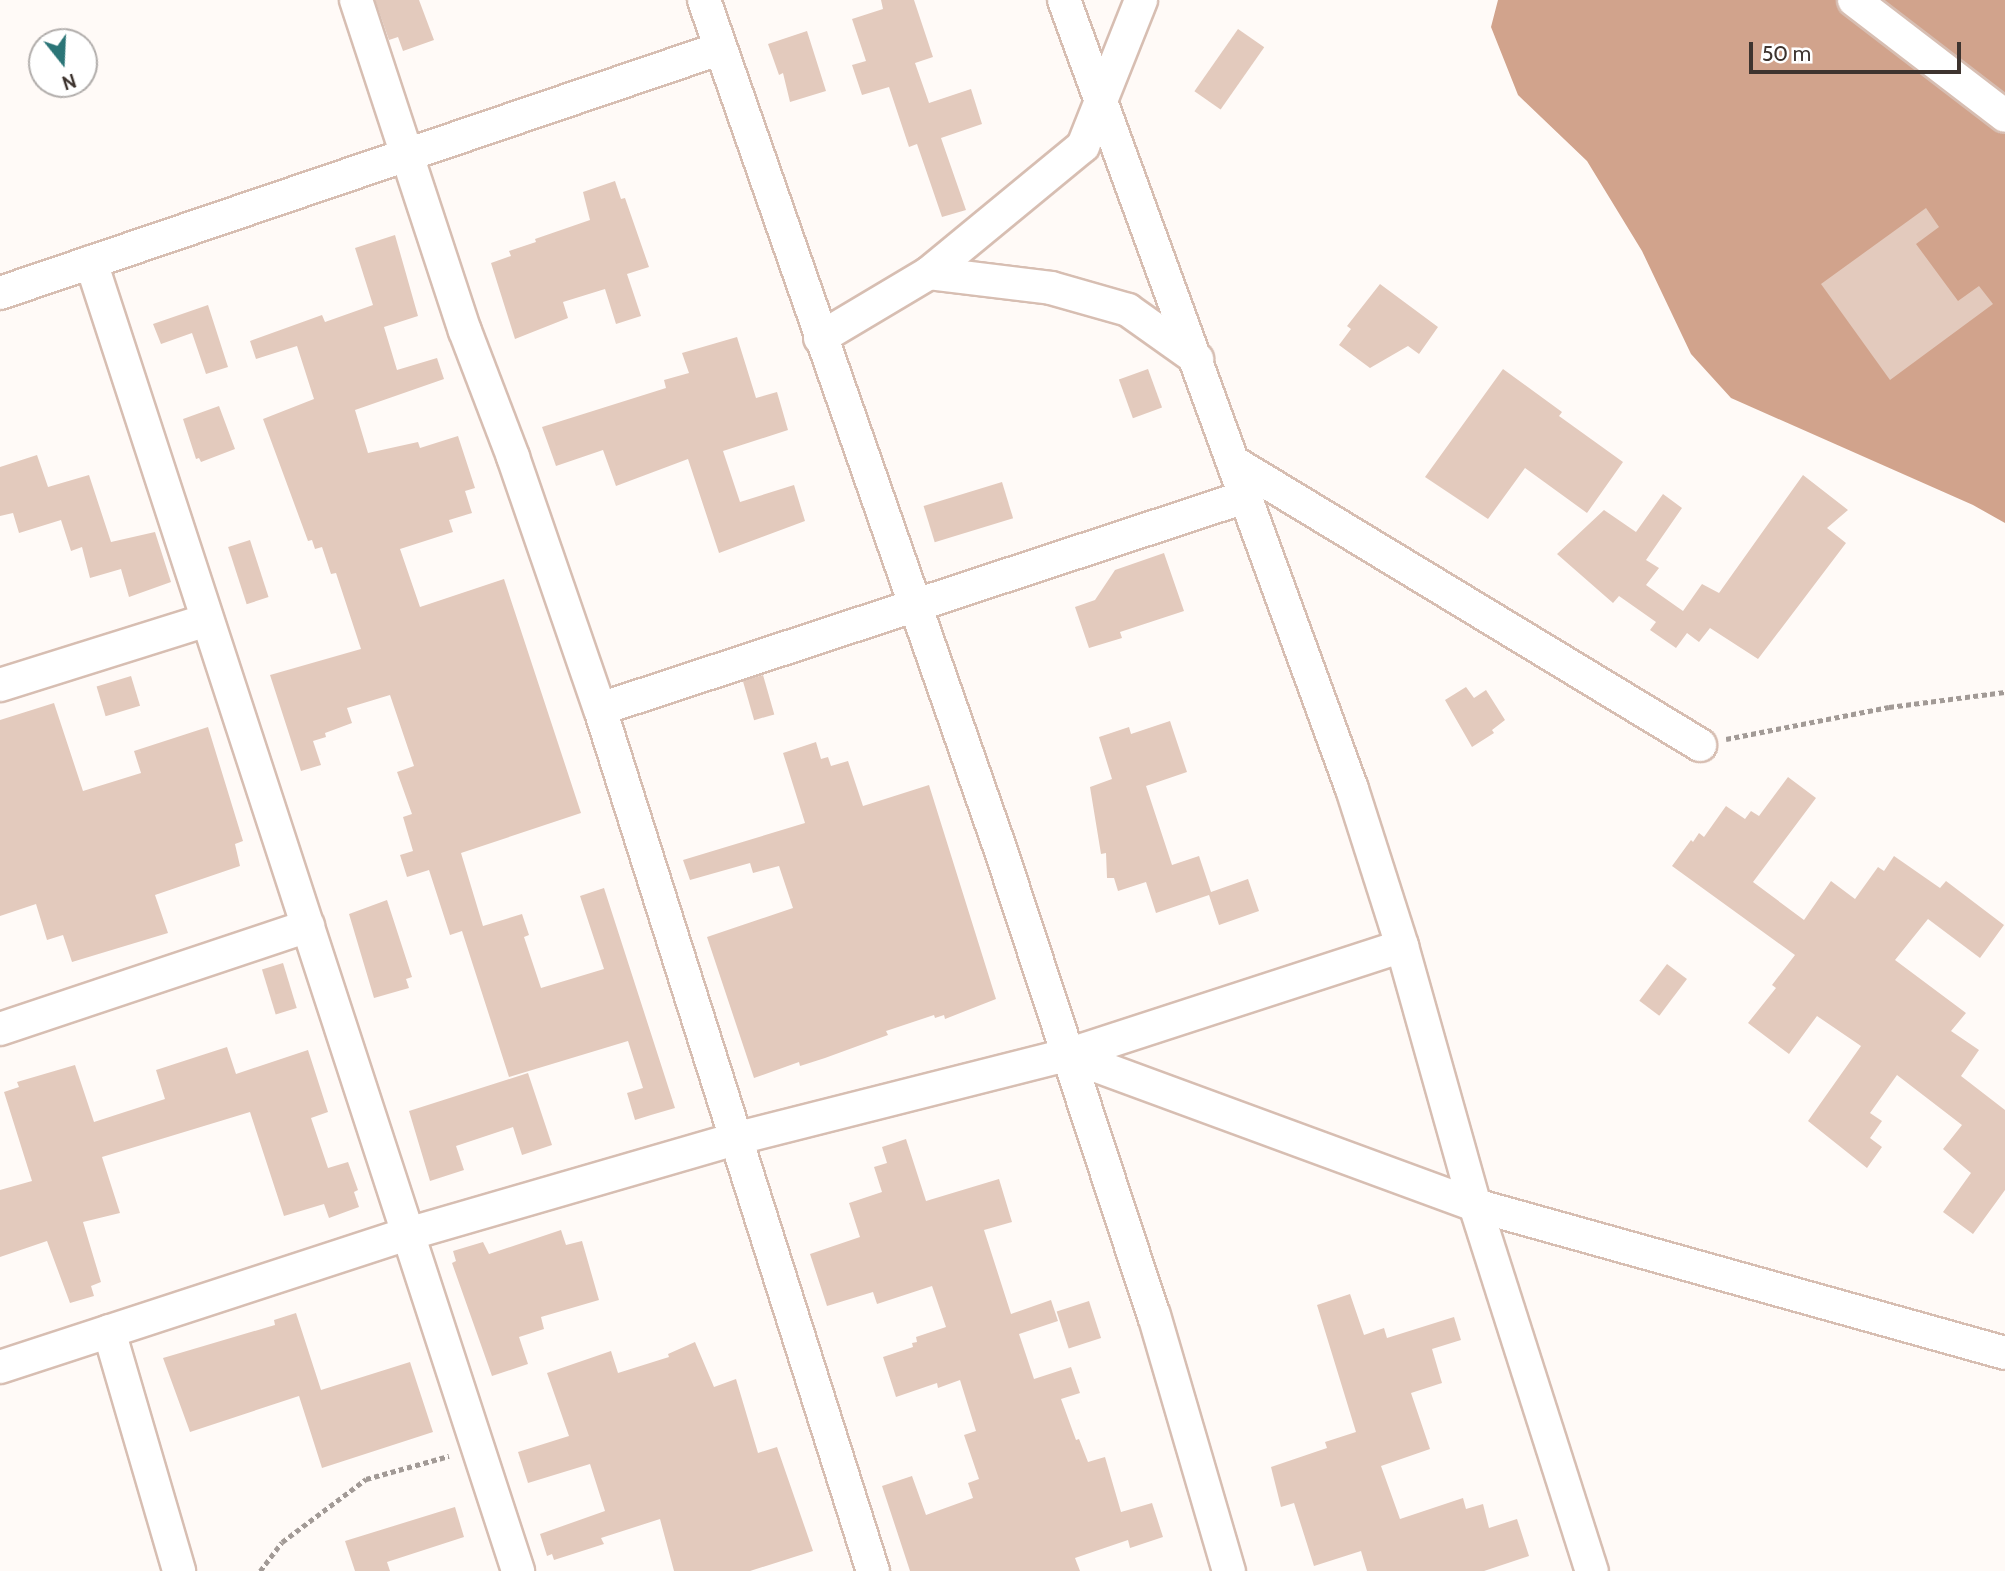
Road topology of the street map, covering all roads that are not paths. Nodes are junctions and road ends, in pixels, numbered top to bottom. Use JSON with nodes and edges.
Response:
{"nodes":[{"id":1,"x":356,"y":0,"type":"edge"},
{"id":2,"x":704,"y":0,"type":"edge"},
{"id":3,"x":1064,"y":0,"type":"edge"},
{"id":4,"x":1141,"y":0,"type":"edge"},
{"id":5,"x":1854,"y":0,"type":"edge"},
{"id":6,"x":719,"y":49,"type":"junction"},
{"id":7,"x":1101,"y":101,"type":"junction"},
{"id":8,"x":2005,"y":116,"type":"edge"},
{"id":9,"x":409,"y":155,"type":"junction"},
{"id":10,"x":91,"y":262,"type":"junction"},
{"id":11,"x":929,"y":273,"type":"junction"},
{"id":12,"x":0,"y":293,"type":"edge"},
{"id":13,"x":820,"y":338,"type":"junction"},
{"id":14,"x":1197,"y":359,"type":"junction"},
{"id":15,"x":1236,"y":463,"type":"junction"},
{"id":16,"x":1248,"y":496,"type":"junction"},
{"id":17,"x":915,"y":607,"type":"junction"},
{"id":18,"x":207,"y":620,"type":"junction"},
{"id":19,"x":0,"y":685,"type":"edge"},
{"id":20,"x":600,"y":709,"type":"junction"},
{"id":21,"x":1700,"y":744,"type":"road end"},
{"id":22,"x":308,"y":926,"type":"junction"},
{"id":23,"x":1402,"y":946,"type":"junction"},
{"id":24,"x":0,"y":1029,"type":"edge"},
{"id":25,"x":1067,"y":1055,"type":"junction"},
{"id":26,"x":737,"y":1138,"type":"junction"},
{"id":27,"x":1475,"y":1205,"type":"junction"},
{"id":28,"x":408,"y":1234,"type":"junction"},
{"id":29,"x":109,"y":1331,"type":"junction"},
{"id":30,"x":2005,"y":1353,"type":"edge"},
{"id":31,"x":0,"y":1367,"type":"edge"},
{"id":32,"x":179,"y":1571,"type":"edge"},
{"id":33,"x":517,"y":1571,"type":"edge"},
{"id":34,"x":873,"y":1571,"type":"edge"},
{"id":35,"x":1229,"y":1571,"type":"edge"},
{"id":36,"x":1592,"y":1571,"type":"edge"}],
"edges":[{"from":1,"to":9,"type":"street"},
{"from":2,"to":6,"type":"street"},
{"from":3,"to":7,"type":"street"},
{"from":4,"to":7,"type":"street"},
{"from":5,"to":8,"type":"street"},
{"from":6,"to":9,"type":"street"},
{"from":6,"to":13,"type":"street"},
{"from":7,"to":11,"type":"street"},
{"from":7,"to":14,"type":"street"},
{"from":9,"to":10,"type":"street"},
{"from":9,"to":20,"type":"street"},
{"from":10,"to":12,"type":"street"},
{"from":10,"to":18,"type":"street"},
{"from":11,"to":13,"type":"street"},
{"from":11,"to":14,"type":"street"},
{"from":13,"to":17,"type":"street"},
{"from":14,"to":15,"type":"street"},
{"from":15,"to":16,"type":"street"},
{"from":15,"to":21,"type":"street"},
{"from":16,"to":17,"type":"street"},
{"from":16,"to":23,"type":"street"},
{"from":17,"to":20,"type":"street"},
{"from":17,"to":25,"type":"street"},
{"from":18,"to":19,"type":"street"},
{"from":18,"to":22,"type":"street"},
{"from":20,"to":26,"type":"street"},
{"from":22,"to":24,"type":"street"},
{"from":22,"to":28,"type":"street"},
{"from":23,"to":25,"type":"street"},
{"from":23,"to":27,"type":"street"},
{"from":25,"to":26,"type":"street"},
{"from":25,"to":27,"type":"street"},
{"from":25,"to":35,"type":"street"},
{"from":26,"to":28,"type":"street"},
{"from":26,"to":34,"type":"street"},
{"from":27,"to":30,"type":"street"},
{"from":27,"to":36,"type":"street"},
{"from":28,"to":29,"type":"street"},
{"from":28,"to":33,"type":"street"},
{"from":29,"to":31,"type":"street"},
{"from":29,"to":32,"type":"street"}]}
